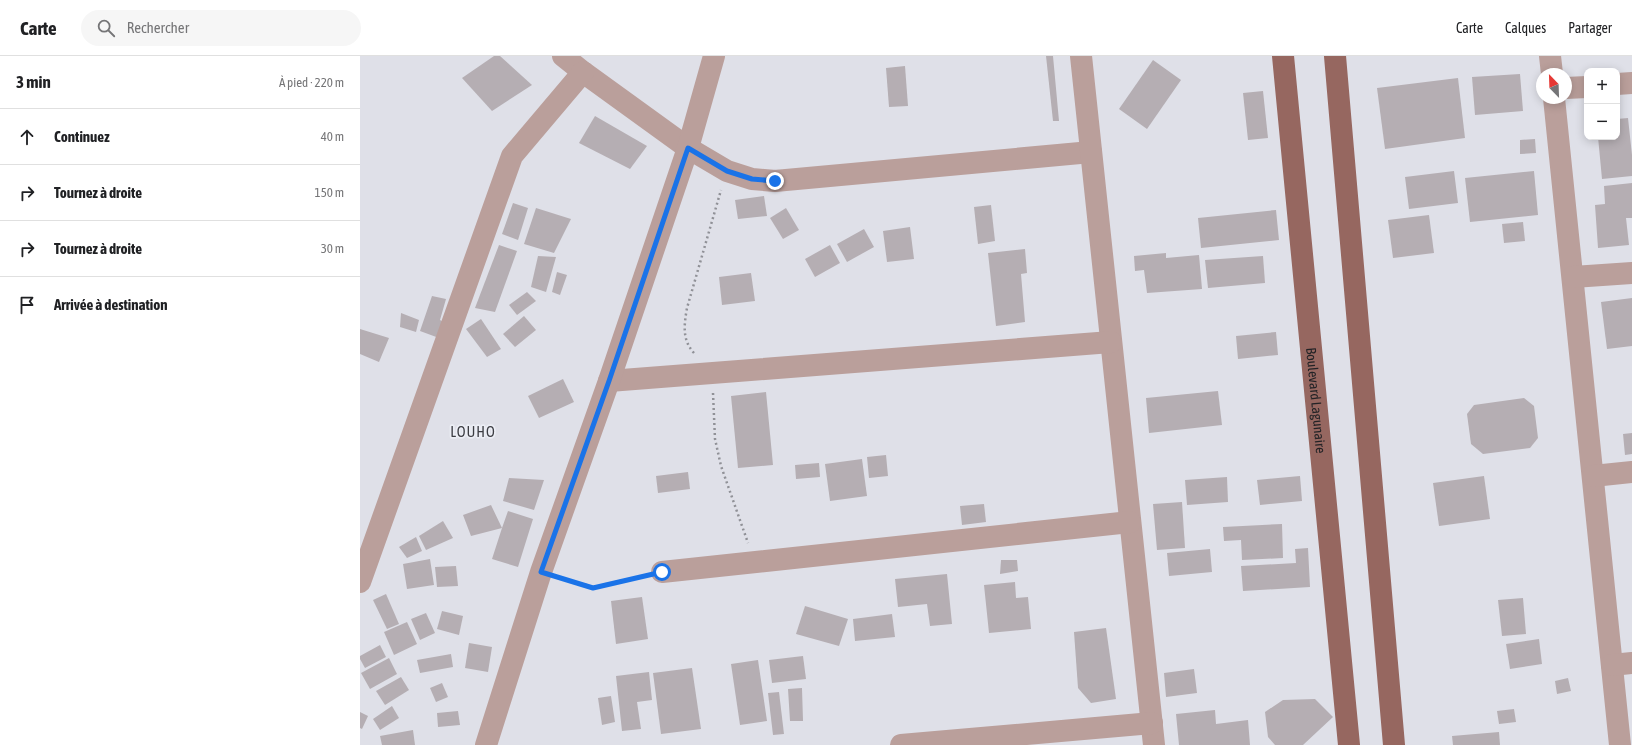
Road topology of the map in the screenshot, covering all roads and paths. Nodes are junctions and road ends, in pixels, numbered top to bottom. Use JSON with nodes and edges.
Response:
{"nodes":[{"id":1,"x":563,"y":56,"type":"edge"},
{"id":2,"x":714,"y":56,"type":"edge"},
{"id":3,"x":1081,"y":56,"type":"edge"},
{"id":4,"x":1283,"y":56,"type":"edge"},
{"id":5,"x":1335,"y":56,"type":"edge"},
{"id":6,"x":1550,"y":56,"type":"edge"},
{"id":7,"x":1551,"y":68,"type":"edge"},
{"id":8,"x":582,"y":72,"type":"junction"},
{"id":9,"x":1632,"y":83,"type":"edge"},
{"id":10,"x":1620,"y":84,"type":"edge"},
{"id":11,"x":1584,"y":87,"type":"edge"},
{"id":12,"x":1572,"y":88,"type":"edge"},
{"id":13,"x":1555,"y":104,"type":"edge"},
{"id":14,"x":688,"y":148,"type":"junction"},
{"id":15,"x":1091,"y":152,"type":"junction"},
{"id":16,"x":1632,"y":273,"type":"edge"},
{"id":17,"x":1573,"y":277,"type":"junction"},
{"id":18,"x":1111,"y":342,"type":"junction"},
{"id":19,"x":609,"y":381,"type":"junction"},
{"id":20,"x":1632,"y":472,"type":"edge"},
{"id":21,"x":1593,"y":476,"type":"junction"},
{"id":22,"x":1130,"y":522,"type":"junction"},
{"id":23,"x":541,"y":572,"type":"junction"},
{"id":24,"x":662,"y":572,"type":"joint"},
{"id":25,"x":360,"y":582,"type":"edge"},
{"id":26,"x":1622,"y":664,"type":"edge"},
{"id":27,"x":1152,"y":724,"type":"junction"},
{"id":28,"x":486,"y":745,"type":"edge"},
{"id":29,"x":901,"y":745,"type":"edge"},
{"id":30,"x":1154,"y":745,"type":"edge"},
{"id":31,"x":1349,"y":745,"type":"edge"},
{"id":32,"x":1394,"y":745,"type":"edge"},
{"id":33,"x":1620,"y":745,"type":"edge"}],
"edges":[{"from":1,"to":8,"type":"street"},
{"from":2,"to":14,"type":"street"},
{"from":3,"to":15,"type":"street"},
{"from":4,"to":31,"type":"main road","name":"Boulevard Lagunaire"},
{"from":5,"to":32,"type":"main road"},
{"from":6,"to":7,"type":"street"},
{"from":8,"to":14,"type":"street"},
{"from":8,"to":25,"type":"street"},
{"from":9,"to":10,"type":"street"},
{"from":11,"to":12,"type":"street"},
{"from":13,"to":17,"type":"street"},
{"from":14,"to":15,"type":"street"},
{"from":14,"to":19,"type":"street"},
{"from":15,"to":18,"type":"street"},
{"from":16,"to":17,"type":"street"},
{"from":17,"to":21,"type":"street"},
{"from":18,"to":19,"type":"street"},
{"from":18,"to":22,"type":"street"},
{"from":19,"to":23,"type":"street"},
{"from":20,"to":21,"type":"street"},
{"from":21,"to":26,"type":"street"},
{"from":22,"to":24,"type":"street"},
{"from":22,"to":27,"type":"street"},
{"from":23,"to":24,"type":"path"},
{"from":23,"to":28,"type":"street"},
{"from":26,"to":33,"type":"street"},
{"from":27,"to":29,"type":"street"},
{"from":27,"to":30,"type":"street"}]}
